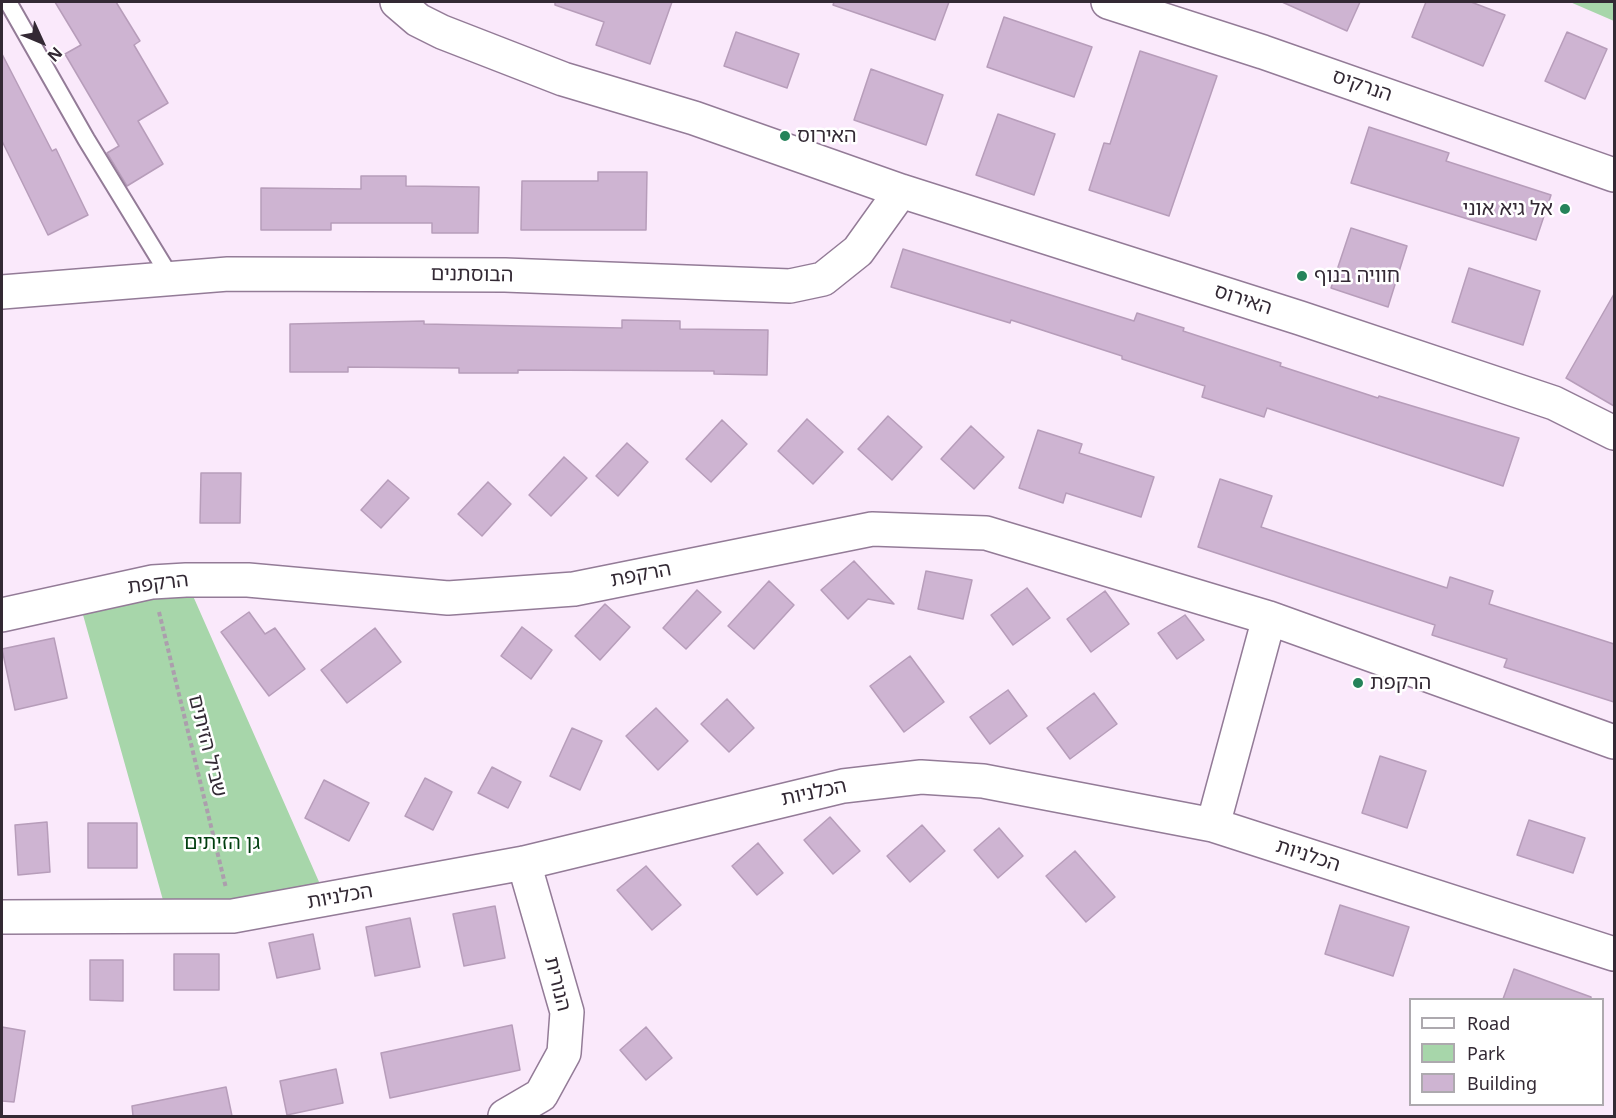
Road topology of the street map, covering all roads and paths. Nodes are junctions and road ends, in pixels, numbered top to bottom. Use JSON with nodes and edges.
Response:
{"nodes":[{"id":1,"x":8,"y":2,"type":"edge"},
{"id":2,"x":397,"y":2,"type":"edge"},
{"id":3,"x":1108,"y":2,"type":"edge"},
{"id":4,"x":1614,"y":175,"type":"edge"},
{"id":5,"x":902,"y":191,"type":"junction"},
{"id":6,"x":171,"y":278,"type":"junction"},
{"id":7,"x":2,"y":292,"type":"edge"},
{"id":8,"x":1614,"y":433,"type":"edge"},
{"id":9,"x":152,"y":582,"type":"junction"},
{"id":10,"x":2,"y":615,"type":"edge"},
{"id":11,"x":1269,"y":618,"type":"junction"},
{"id":12,"x":1614,"y":742,"type":"edge"},
{"id":13,"x":1213,"y":825,"type":"junction"},
{"id":14,"x":524,"y":863,"type":"junction"},
{"id":15,"x":233,"y":916,"type":"junction"},
{"id":16,"x":2,"y":917,"type":"edge"},
{"id":17,"x":1614,"y":954,"type":"edge"},
{"id":18,"x":505,"y":1116,"type":"edge"}],
"edges":[{"from":1,"to":6,"type":"lane"},
{"from":2,"to":5,"type":"street","name":"האירוס"},
{"from":3,"to":4,"type":"street","name":"הנרקיס"},
{"from":5,"to":6,"type":"street","name":"הבוסתנים"},
{"from":5,"to":8,"type":"street","name":"האירוס"},
{"from":6,"to":7,"type":"street","name":"הבוסתנים"},
{"from":9,"to":10,"type":"street","name":"הרקפת"},
{"from":9,"to":11,"type":"street","name":"הרקפת"},
{"from":9,"to":15,"type":"path","name":"שביל הזיתים"},
{"from":11,"to":12,"type":"street","name":"הרקפת"},
{"from":11,"to":13,"type":"street"},
{"from":13,"to":14,"type":"street","name":"הכלניות"},
{"from":13,"to":17,"type":"street","name":"הכלניות"},
{"from":14,"to":15,"type":"street","name":"הכלניות"},
{"from":14,"to":18,"type":"street","name":"הנורית"},
{"from":15,"to":16,"type":"street","name":"הכלניות"}]}
